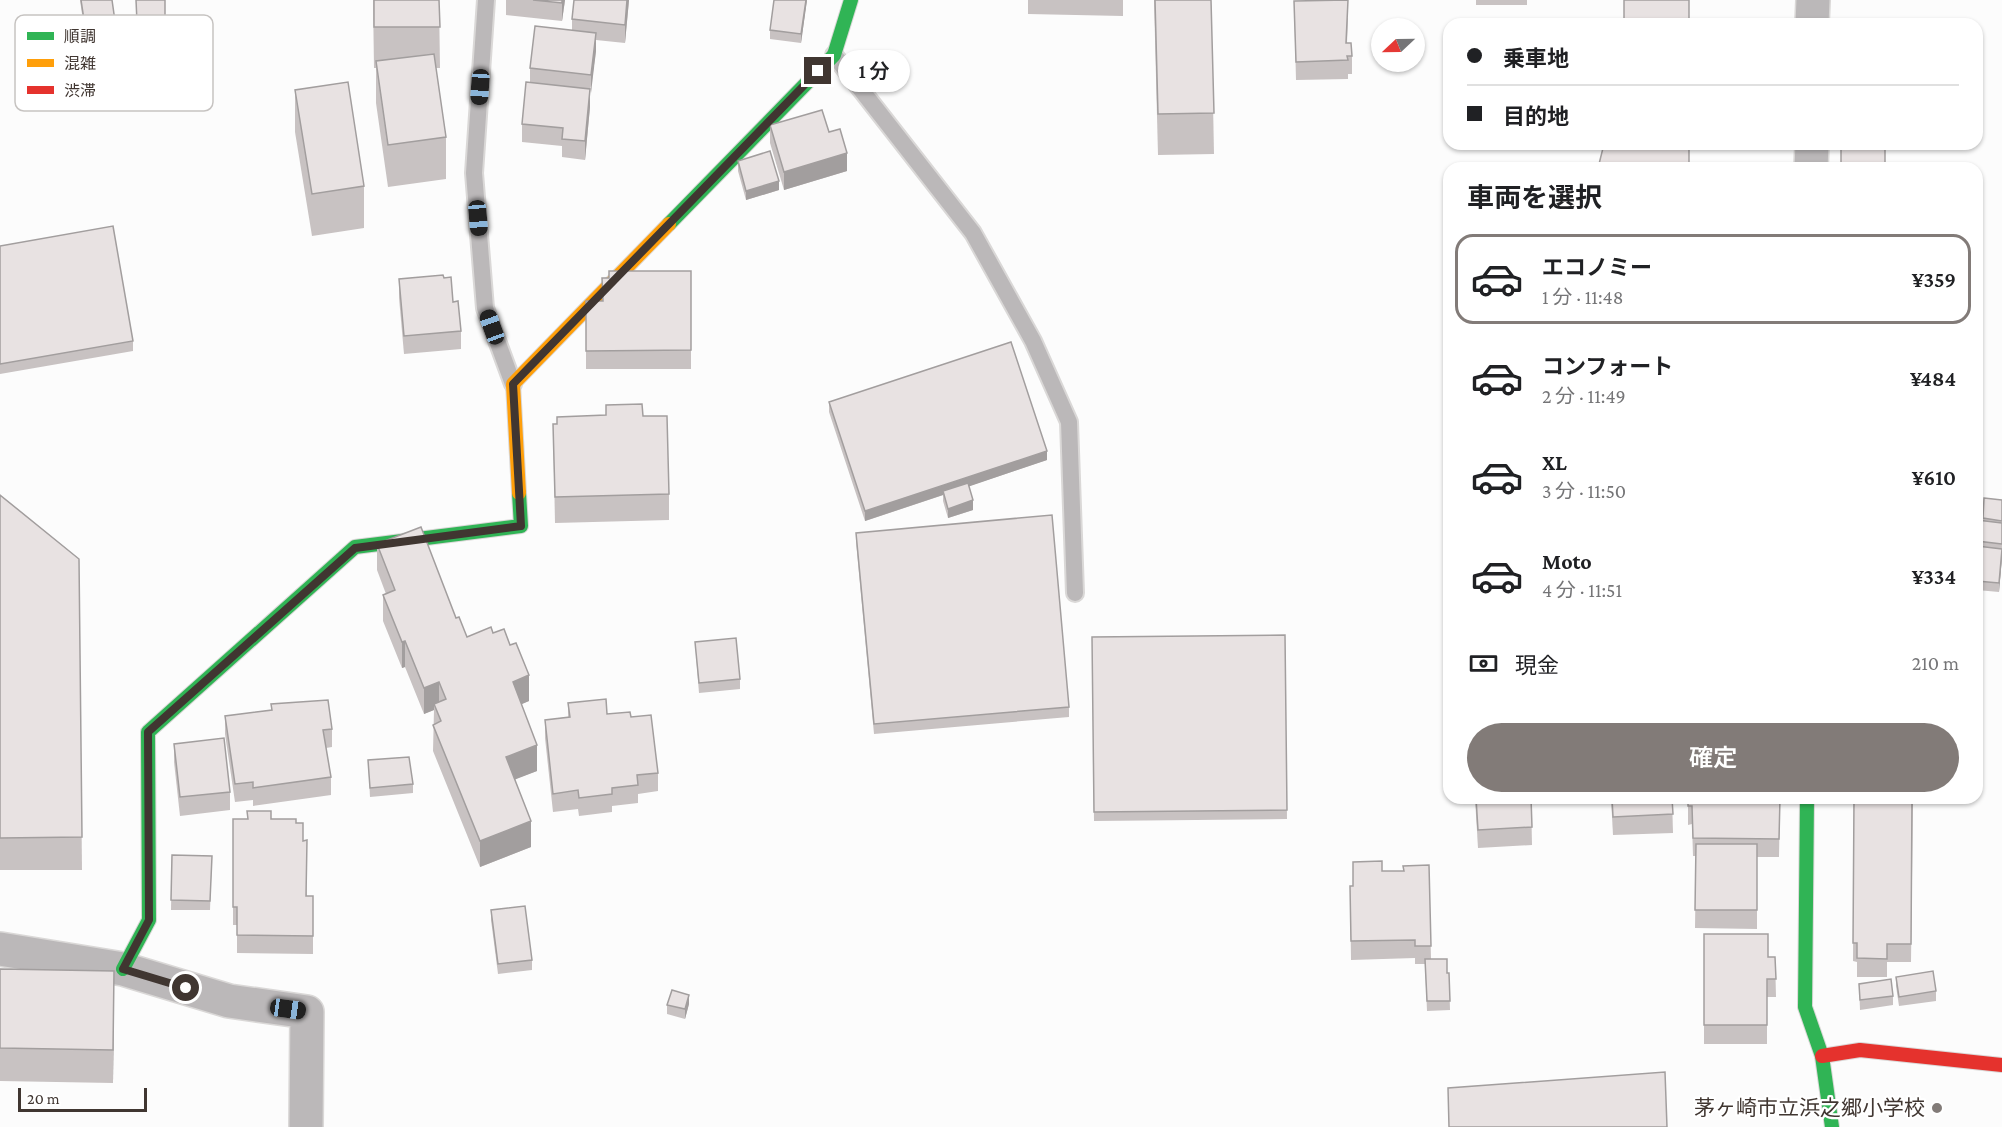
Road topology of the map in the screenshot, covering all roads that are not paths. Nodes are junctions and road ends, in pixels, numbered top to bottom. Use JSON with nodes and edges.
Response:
{"nodes":[{"id":1,"x":486,"y":0,"type":"edge"},
{"id":2,"x":851,"y":0,"type":"edge"},
{"id":3,"x":1813,"y":0,"type":"edge"},
{"id":4,"x":1812,"y":18,"type":"edge"},
{"id":5,"x":834,"y":55,"type":"junction"},
{"id":6,"x":513,"y":384,"type":"junction"},
{"id":7,"x":1075,"y":593,"type":"dead end"},
{"id":8,"x":1807,"y":804,"type":"edge"},
{"id":9,"x":0,"y":949,"type":"edge"},
{"id":10,"x":123,"y":969,"type":"junction"},
{"id":11,"x":1822,"y":1056,"type":"junction"},
{"id":12,"x":2002,"y":1065,"type":"edge"},
{"id":13,"x":306,"y":1127,"type":"edge"},
{"id":14,"x":1832,"y":1127,"type":"edge"}],
"edges":[{"from":1,"to":6,"type":"lane"},
{"from":2,"to":5,"type":"street"},
{"from":3,"to":4,"type":"street"},
{"from":5,"to":6,"type":"street"},
{"from":5,"to":7,"type":"lane"},
{"from":6,"to":10,"type":"street"},
{"from":8,"to":11,"type":"street"},
{"from":9,"to":10,"type":"street"},
{"from":10,"to":13,"type":"street"},
{"from":11,"to":12,"type":"street"},
{"from":11,"to":14,"type":"street"}]}
